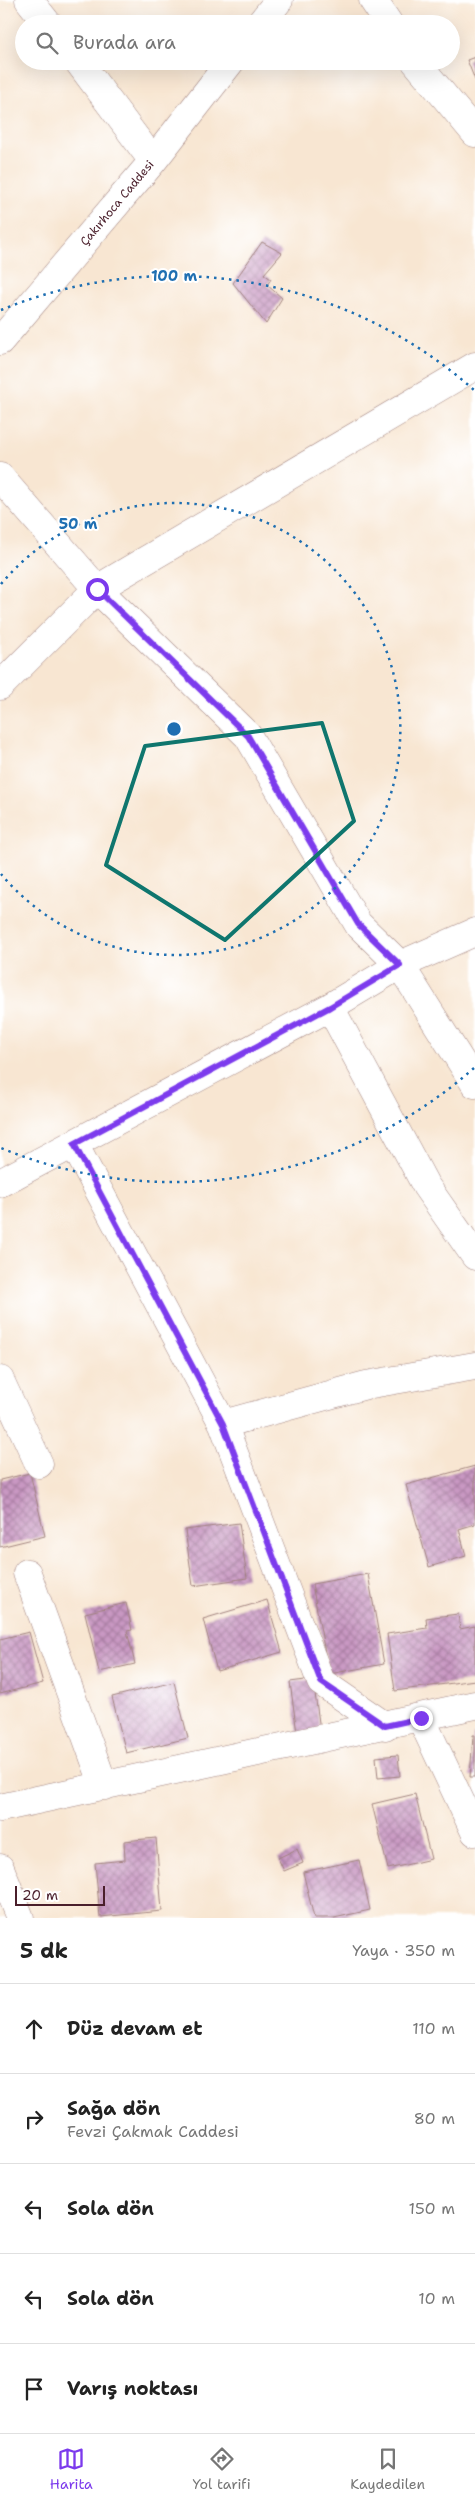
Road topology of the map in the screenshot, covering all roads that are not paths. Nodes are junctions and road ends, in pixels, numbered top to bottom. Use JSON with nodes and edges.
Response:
{"nodes":[{"id":1,"x":29,"y":0,"type":"edge"},
{"id":2,"x":373,"y":0,"type":"edge"},
{"id":3,"x":41,"y":15,"type":"edge"},
{"id":4,"x":383,"y":15,"type":"edge"},
{"id":5,"x":85,"y":70,"type":"edge"},
{"id":6,"x":224,"y":70,"type":"edge"},
{"id":7,"x":422,"y":70,"type":"edge"},
{"id":8,"x":475,"y":133,"type":"edge"},
{"id":9,"x":153,"y":161,"type":"junction"},
{"id":10,"x":0,"y":341,"type":"edge"},
{"id":11,"x":475,"y":366,"type":"edge"},
{"id":12,"x":0,"y":477,"type":"edge"},
{"id":13,"x":97,"y":589,"type":"junction"},
{"id":14,"x":0,"y":686,"type":"edge"},
{"id":15,"x":475,"y":932,"type":"edge"},
{"id":16,"x":400,"y":965,"type":"junction"},
{"id":17,"x":330,"y":1007,"type":"junction"},
{"id":18,"x":475,"y":1084,"type":"edge"},
{"id":19,"x":74,"y":1144,"type":"junction"},
{"id":20,"x":0,"y":1183,"type":"edge"},
{"id":21,"x":475,"y":1256,"type":"edge"},
{"id":22,"x":475,"y":1366,"type":"edge"},
{"id":23,"x":0,"y":1380,"type":"edge"},
{"id":24,"x":223,"y":1424,"type":"junction"},
{"id":25,"x":38,"y":1464,"type":"dead end"},
{"id":26,"x":27,"y":1573,"type":"dead end"},
{"id":27,"x":475,"y":1705,"type":"edge"},
{"id":28,"x":421,"y":1718,"type":"junction"},
{"id":29,"x":385,"y":1726,"type":"junction"},
{"id":30,"x":104,"y":1786,"type":"junction"},
{"id":31,"x":0,"y":1808,"type":"edge"},
{"id":32,"x":475,"y":1832,"type":"edge"},
{"id":33,"x":0,"y":1868,"type":"edge"},
{"id":34,"x":20,"y":1918,"type":"edge"}],
"edges":[{"from":1,"to":3,"type":"street"},
{"from":2,"to":4,"type":"street"},
{"from":5,"to":9,"type":"street"},
{"from":6,"to":9,"type":"street","name":"Çakırhoca Caddesi"},
{"from":7,"to":8,"type":"street"},
{"from":9,"to":10,"type":"street","name":"Çakırhoca Caddesi"},
{"from":11,"to":13,"type":"street"},
{"from":12,"to":13,"type":"street"},
{"from":13,"to":14,"type":"street"},
{"from":13,"to":16,"type":"street"},
{"from":15,"to":16,"type":"street"},
{"from":16,"to":17,"type":"street"},
{"from":16,"to":18,"type":"street"},
{"from":17,"to":19,"type":"street"},
{"from":17,"to":21,"type":"street"},
{"from":19,"to":20,"type":"street"},
{"from":19,"to":24,"type":"street"},
{"from":22,"to":24,"type":"street"},
{"from":23,"to":25,"type":"street"},
{"from":24,"to":29,"type":"street"},
{"from":26,"to":30,"type":"street"},
{"from":27,"to":28,"type":"street"},
{"from":28,"to":29,"type":"street"},
{"from":28,"to":32,"type":"street"},
{"from":29,"to":30,"type":"street"},
{"from":30,"to":31,"type":"street"},
{"from":33,"to":34,"type":"street"}]}
